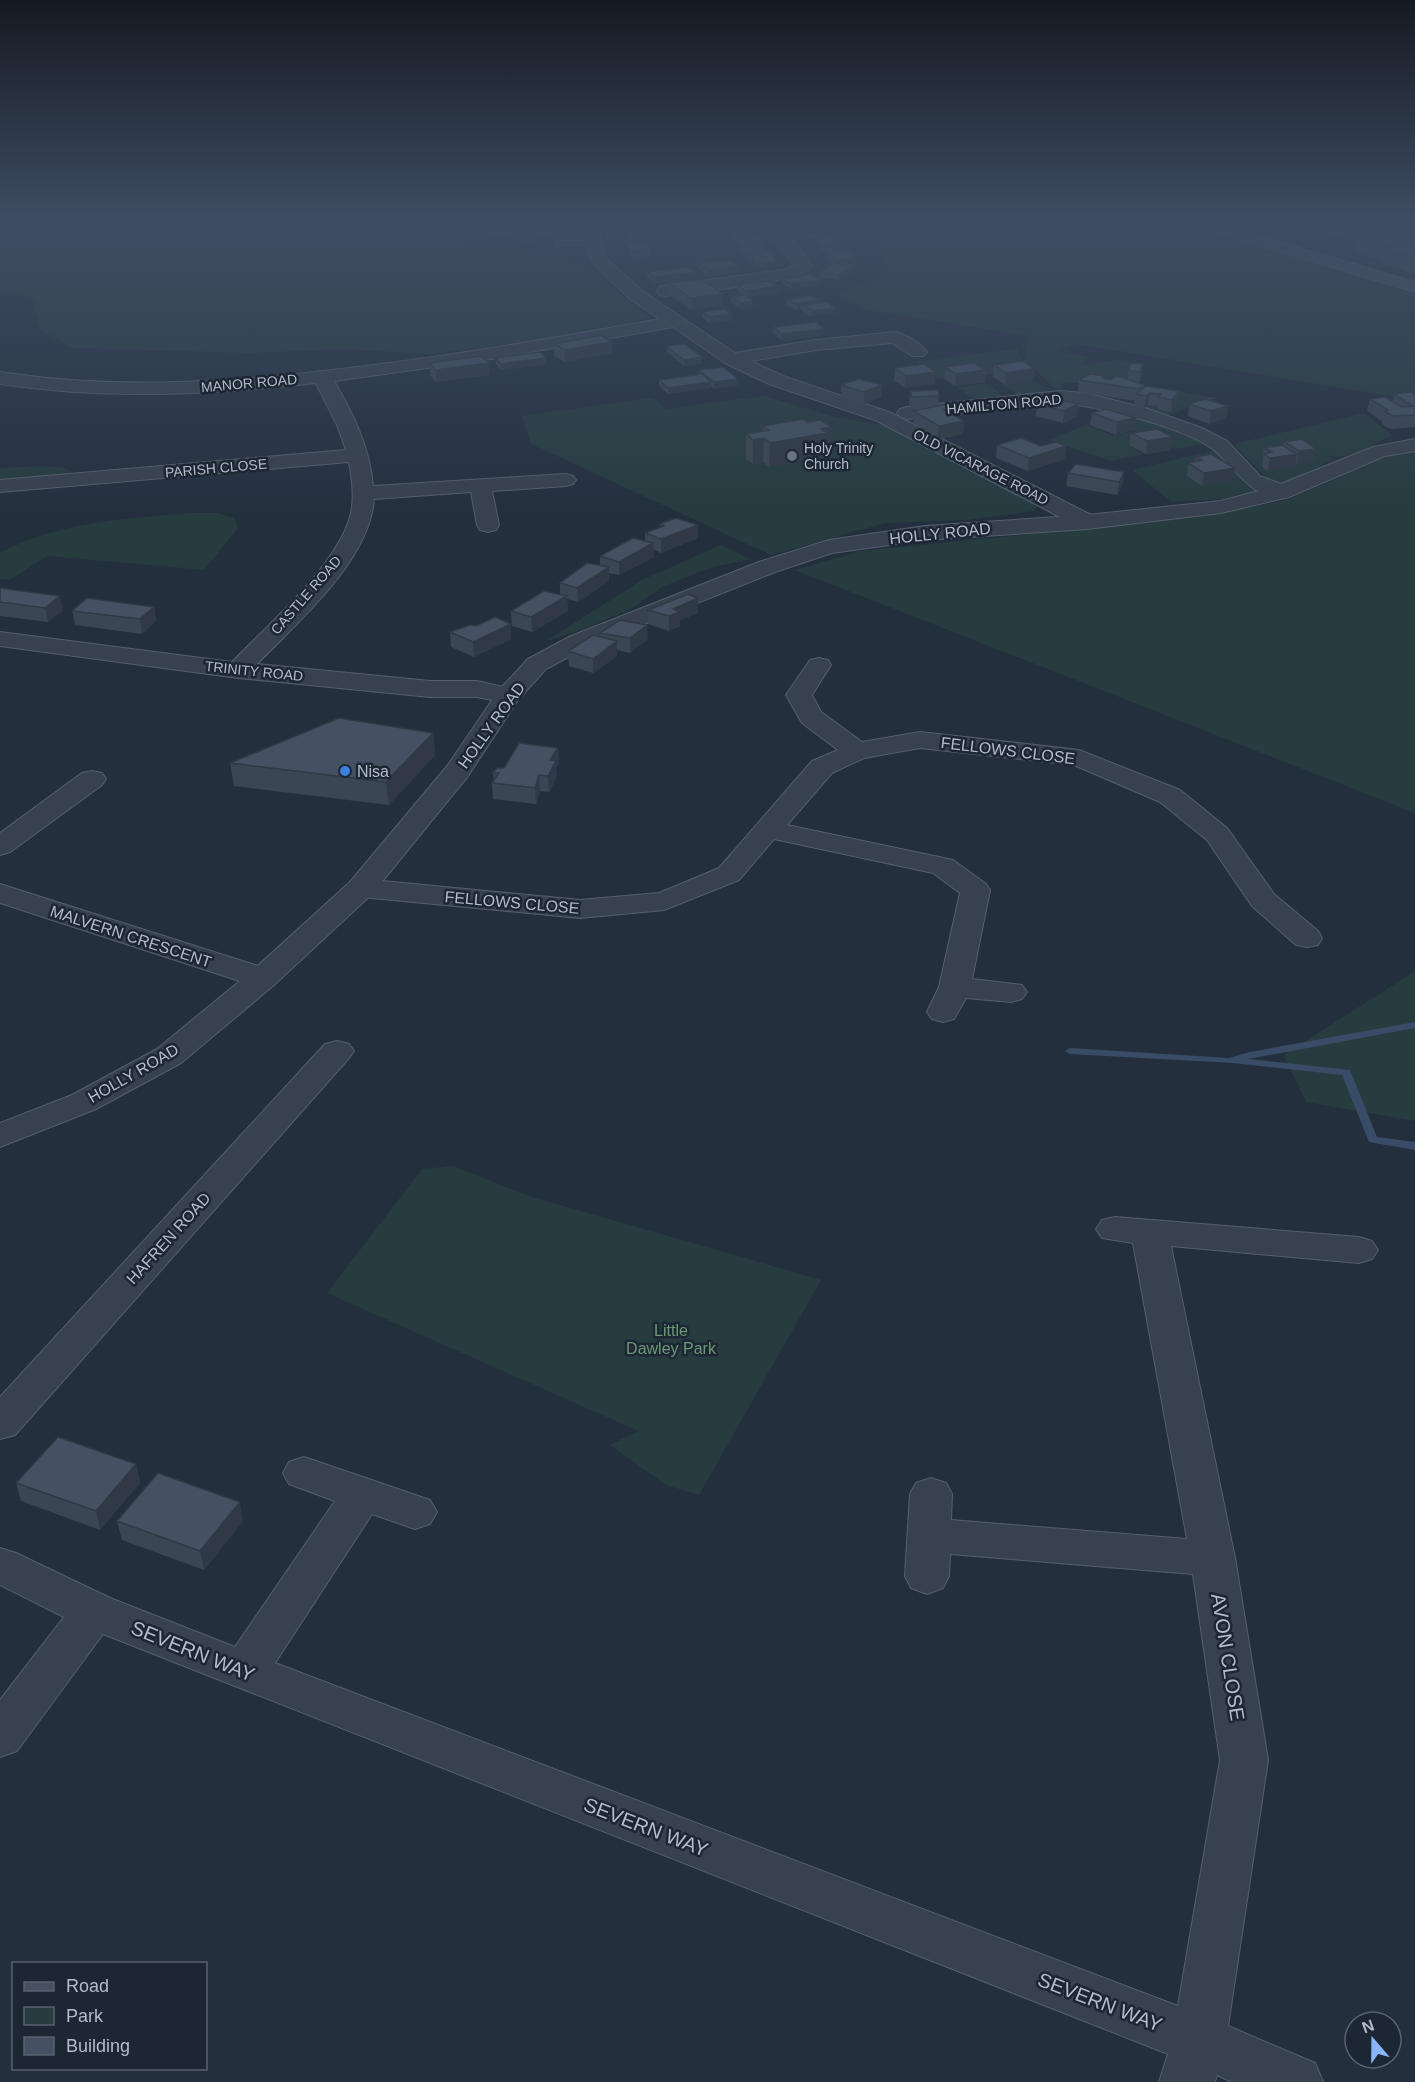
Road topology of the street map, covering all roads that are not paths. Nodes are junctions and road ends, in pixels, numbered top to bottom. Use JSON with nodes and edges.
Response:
{"nodes":[{"id":1,"x":671,"y":320,"type":"edge"},
{"id":2,"x":674,"y":322,"type":"junction"},
{"id":3,"x":918,"y":352,"type":"dead end"},
{"id":4,"x":732,"y":359,"type":"junction"},
{"id":5,"x":322,"y":377,"type":"junction"},
{"id":6,"x":0,"y":378,"type":"edge"},
{"id":7,"x":882,"y":416,"type":"junction"},
{"id":8,"x":1415,"y":445,"type":"edge"},
{"id":9,"x":356,"y":455,"type":"junction"},
{"id":10,"x":0,"y":468,"type":"edge"},
{"id":11,"x":76,"y":478,"type":"junction"},
{"id":12,"x":566,"y":480,"type":"dead end"},
{"id":13,"x":0,"y":486,"type":"edge"},
{"id":14,"x":480,"y":486,"type":"junction"},
{"id":15,"x":1281,"y":492,"type":"junction"},
{"id":16,"x":363,"y":493,"type":"junction"},
{"id":17,"x":1087,"y":522,"type":"junction"},
{"id":18,"x":488,"y":525,"type":"dead end"},
{"id":19,"x":0,"y":639,"type":"edge"},
{"id":20,"x":819,"y":665,"type":"dead end"},
{"id":21,"x":238,"y":670,"type":"junction"},
{"id":22,"x":508,"y":695,"type":"junction"},
{"id":23,"x":857,"y":751,"type":"junction"},
{"id":24,"x":92,"y":780,"type":"dead end"},
{"id":25,"x":766,"y":829,"type":"junction"},
{"id":26,"x":0,"y":846,"type":"edge"},
{"id":27,"x":361,"y":888,"type":"junction"},
{"id":28,"x":0,"y":893,"type":"edge"},
{"id":29,"x":1307,"y":938,"type":"dead end"},
{"id":30,"x":263,"y":978,"type":"junction"},
{"id":31,"x":1011,"y":992,"type":"dead end"},
{"id":32,"x":337,"y":1052,"type":"dead end"},
{"id":33,"x":0,"y":1136,"type":"edge"},
{"id":34,"x":1359,"y":1250,"type":"dead end"},
{"id":35,"x":0,"y":1424,"type":"edge"},
{"id":36,"x":304,"y":1473,"type":"dead end"},
{"id":37,"x":363,"y":1493,"type":"junction"},
{"id":38,"x":415,"y":1512,"type":"dead end"},
{"id":39,"x":929,"y":1535,"type":"dead end"},
{"id":40,"x":1213,"y":1558,"type":"junction"},
{"id":41,"x":0,"y":1565,"type":"edge"},
{"id":42,"x":94,"y":1611,"type":"junction"},
{"id":43,"x":244,"y":1671,"type":"junction"},
{"id":44,"x":0,"y":1737,"type":"edge"},
{"id":45,"x":1193,"y":2061,"type":"edge"},
{"id":46,"x":1295,"y":2082,"type":"edge"}],
"edges":[{"from":1,"to":2,"type":"street","name":"OLD VICARAGE ROAD"},
{"from":2,"to":4,"type":"street","name":"OLD VICARAGE ROAD"},
{"from":2,"to":5,"type":"street","name":"MANOR ROAD"},
{"from":3,"to":4,"type":"street"},
{"from":4,"to":7,"type":"street","name":"OLD VICARAGE ROAD"},
{"from":5,"to":6,"type":"street","name":"MANOR ROAD"},
{"from":5,"to":9,"type":"street","name":"CASTLE ROAD"},
{"from":7,"to":15,"type":"street","name":"HAMILTON ROAD"},
{"from":7,"to":17,"type":"street","name":"OLD VICARAGE ROAD"},
{"from":8,"to":15,"type":"street"},
{"from":9,"to":11,"type":"street","name":"PARISH CLOSE"},
{"from":9,"to":16,"type":"street","name":"CASTLE ROAD"},
{"from":10,"to":11,"type":"street","name":"PARISH CLOSE"},
{"from":11,"to":13,"type":"street","name":"PARISH CLOSE"},
{"from":12,"to":14,"type":"street"},
{"from":14,"to":16,"type":"street"},
{"from":14,"to":18,"type":"street"},
{"from":15,"to":17,"type":"street"},
{"from":16,"to":21,"type":"street","name":"CASTLE ROAD"},
{"from":17,"to":22,"type":"street","name":"HOLLY ROAD"},
{"from":19,"to":21,"type":"street","name":"TRINITY ROAD"},
{"from":20,"to":23,"type":"street"},
{"from":21,"to":22,"type":"street","name":"TRINITY ROAD"},
{"from":22,"to":27,"type":"street","name":"HOLLY ROAD"},
{"from":23,"to":25,"type":"street","name":"FELLOWS CLOSE"},
{"from":23,"to":29,"type":"street","name":"FELLOWS CLOSE"},
{"from":24,"to":26,"type":"street"},
{"from":25,"to":27,"type":"street","name":"FELLOWS CLOSE"},
{"from":25,"to":31,"type":"street"},
{"from":27,"to":30,"type":"street","name":"HOLLY ROAD"},
{"from":28,"to":30,"type":"street","name":"MALVERN CRESCENT"},
{"from":30,"to":33,"type":"street","name":"HOLLY ROAD"},
{"from":32,"to":35,"type":"street","name":"HAFREN ROAD"},
{"from":34,"to":40,"type":"street","name":"AVON CLOSE"},
{"from":36,"to":37,"type":"street"},
{"from":37,"to":38,"type":"street"},
{"from":37,"to":43,"type":"street"},
{"from":39,"to":40,"type":"street"},
{"from":40,"to":45,"type":"street","name":"AVON CLOSE"},
{"from":41,"to":42,"type":"street","name":"SEVERN WAY"},
{"from":42,"to":43,"type":"street","name":"SEVERN WAY"},
{"from":42,"to":44,"type":"street"},
{"from":43,"to":45,"type":"street","name":"SEVERN WAY"},
{"from":45,"to":46,"type":"street","name":"SEVERN WAY"}]}
